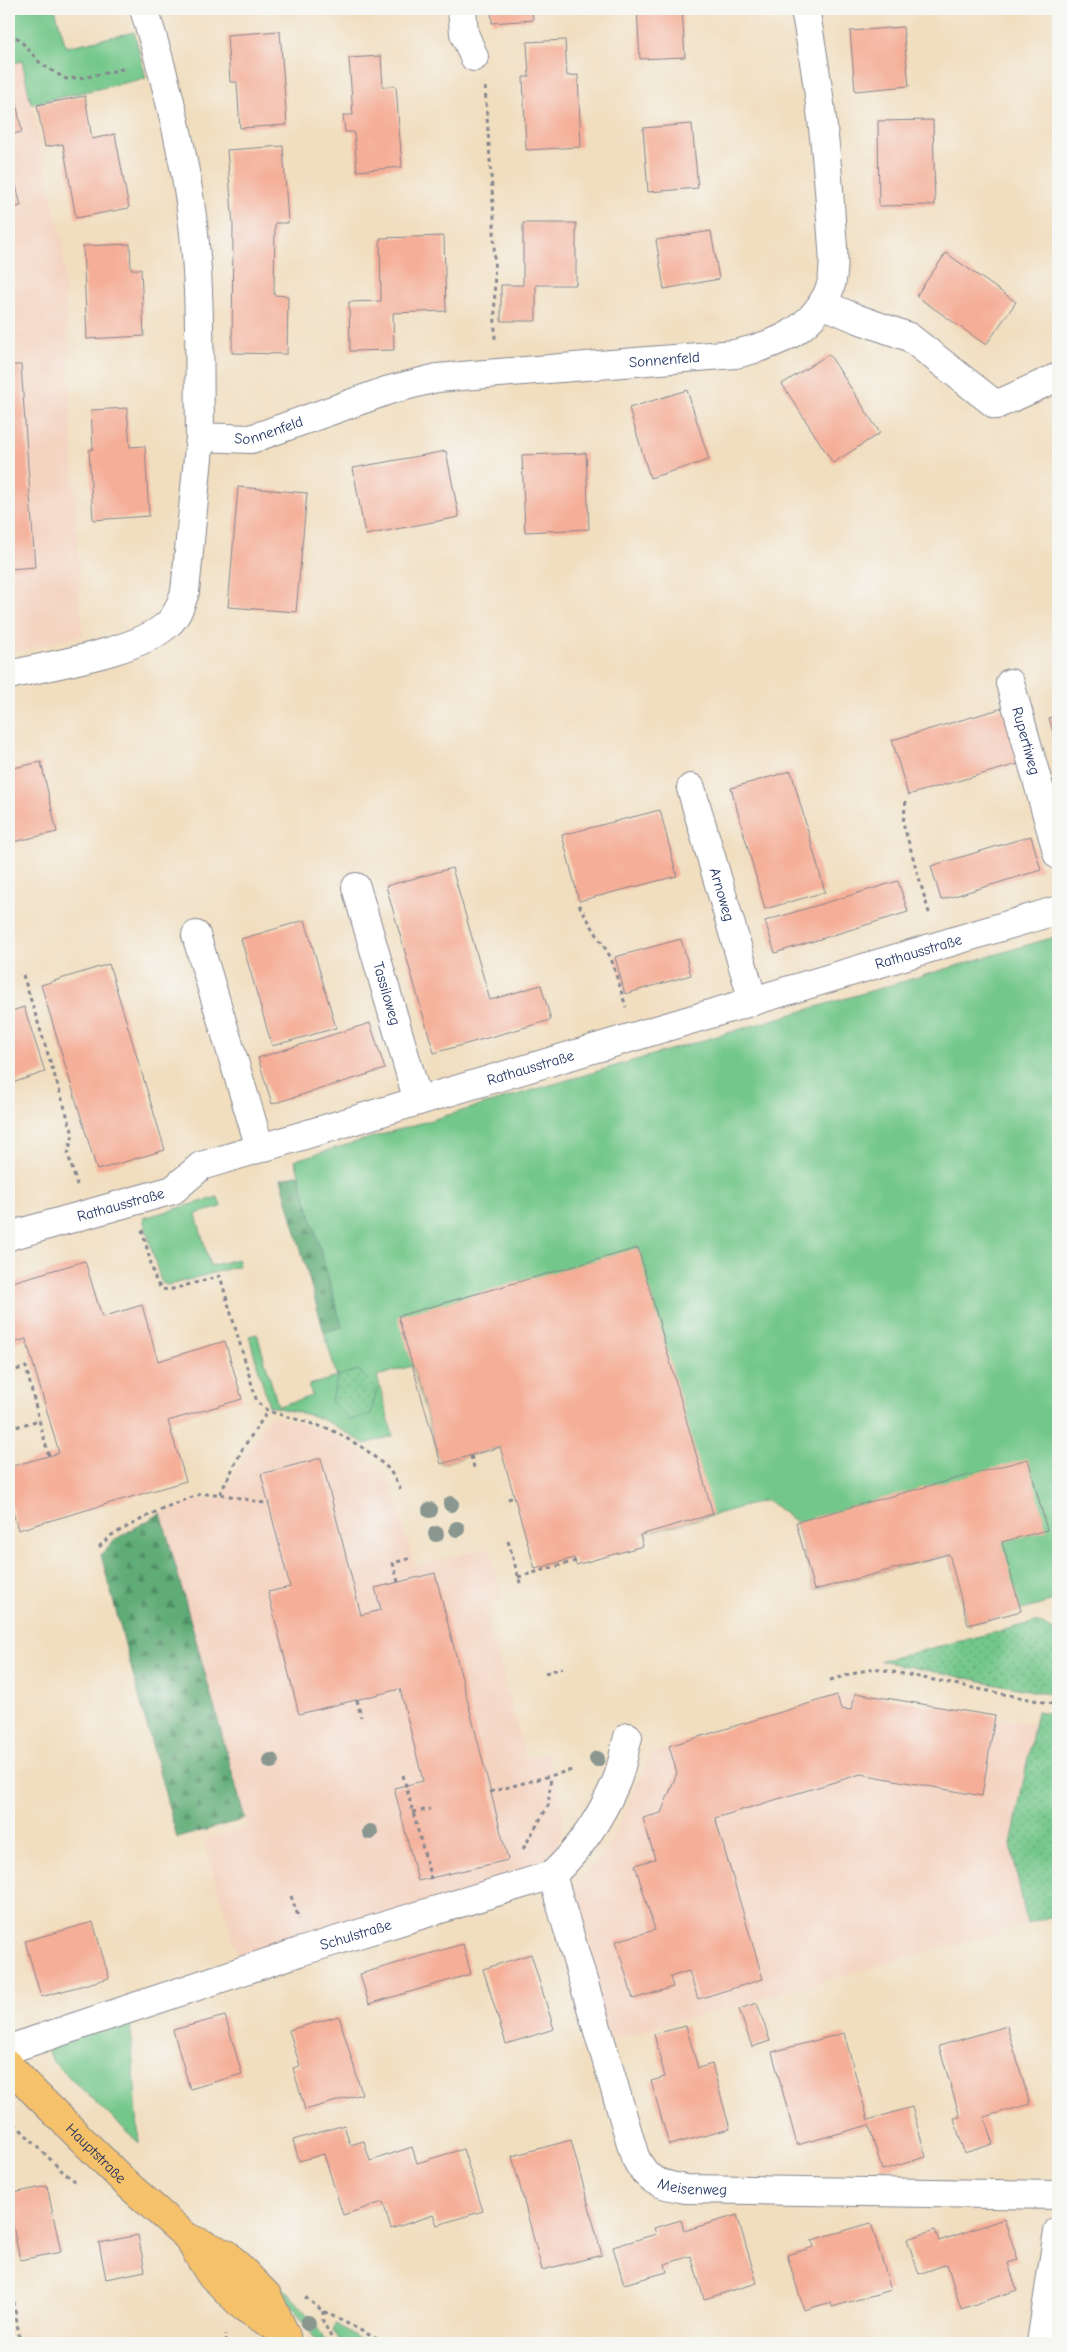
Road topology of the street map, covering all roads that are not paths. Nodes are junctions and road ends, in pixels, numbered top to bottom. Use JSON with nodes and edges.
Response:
{"nodes":[{"id":1,"x":144,"y":9,"type":"edge"},
{"id":2,"x":462,"y":9,"type":"edge"},
{"id":3,"x":805,"y":9,"type":"edge"},
{"id":4,"x":474,"y":57,"type":"road end"},
{"id":5,"x":822,"y":304,"type":"junction"},
{"id":6,"x":1058,"y":377,"type":"edge"},
{"id":7,"x":200,"y":437,"type":"junction"},
{"id":8,"x":9,"y":675,"type":"edge"},
{"id":9,"x":1010,"y":684,"type":"dead end"},
{"id":10,"x":691,"y":788,"type":"dead end"},
{"id":11,"x":1058,"y":855,"type":"edge"},
{"id":12,"x":356,"y":887,"type":"dead end"},
{"id":13,"x":1058,"y":910,"type":"edge"},
{"id":14,"x":196,"y":935,"type":"dead end"},
{"id":15,"x":753,"y":1001,"type":"junction"},
{"id":16,"x":418,"y":1101,"type":"junction"},
{"id":17,"x":260,"y":1148,"type":"junction"},
{"id":18,"x":9,"y":1236,"type":"edge"},
{"id":19,"x":628,"y":1736,"type":"dead end"},
{"id":20,"x":552,"y":1875,"type":"junction"},
{"id":21,"x":9,"y":2049,"type":"edge"},
{"id":22,"x":9,"y":2065,"type":"edge"},
{"id":23,"x":1058,"y":2195,"type":"edge"},
{"id":24,"x":1058,"y":2231,"type":"edge"},
{"id":25,"x":288,"y":2338,"type":"edge"},
{"id":26,"x":1041,"y":2343,"type":"edge"}],
"edges":[{"from":1,"to":7,"type":"street"},
{"from":2,"to":4,"type":"street"},
{"from":3,"to":5,"type":"street","name":"Sonnenfeld"},
{"from":5,"to":6,"type":"street"},
{"from":5,"to":7,"type":"street","name":"Sonnenfeld"},
{"from":7,"to":8,"type":"street"},
{"from":9,"to":11,"type":"street","name":"Rupertiweg"},
{"from":10,"to":15,"type":"street","name":"Arnoweg"},
{"from":12,"to":16,"type":"street","name":"Tassiloweg"},
{"from":13,"to":15,"type":"street","name":"Rathausstraße"},
{"from":14,"to":17,"type":"street"},
{"from":15,"to":16,"type":"street","name":"Rathausstraße"},
{"from":16,"to":17,"type":"street","name":"Rathausstraße"},
{"from":17,"to":18,"type":"street","name":"Rathausstraße"},
{"from":19,"to":20,"type":"street","name":"Schulstraße"},
{"from":20,"to":21,"type":"street","name":"Schulstraße"},
{"from":20,"to":23,"type":"street","name":"Meisenweg"},
{"from":22,"to":25,"type":"main road","name":"Hauptstraße"},
{"from":24,"to":26,"type":"street"}]}
